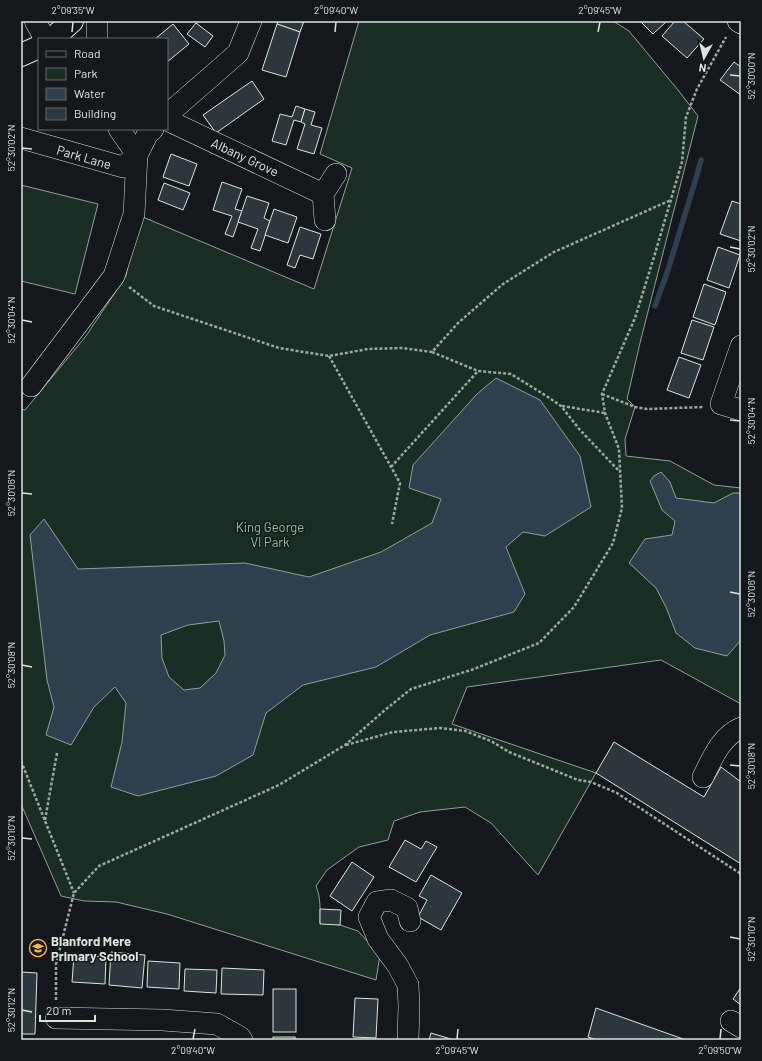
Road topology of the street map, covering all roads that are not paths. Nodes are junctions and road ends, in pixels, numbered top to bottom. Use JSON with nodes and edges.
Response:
{"nodes":[{"id":1,"x":35,"y":21,"type":"edge"},
{"id":2,"x":72,"y":21,"type":"edge"},
{"id":3,"x":97,"y":21,"type":"edge"},
{"id":4,"x":251,"y":21,"type":"edge"},
{"id":5,"x":44,"y":38,"type":"edge"},
{"id":6,"x":53,"y":38,"type":"edge"},
{"id":7,"x":97,"y":38,"type":"edge"},
{"id":8,"x":38,"y":47,"type":"edge"},
{"id":9,"x":21,"y":55,"type":"edge"},
{"id":10,"x":168,"y":114,"type":"edge"},
{"id":11,"x":168,"y":120,"type":"edge"},
{"id":12,"x":120,"y":130,"type":"edge"},
{"id":13,"x":152,"y":130,"type":"edge"},
{"id":14,"x":21,"y":138,"type":"edge"},
{"id":15,"x":137,"y":155,"type":"junction"},
{"id":16,"x":336,"y":174,"type":"dead end"},
{"id":17,"x":323,"y":194,"type":"junction"},
{"id":18,"x":326,"y":220,"type":"dead end"},
{"id":19,"x":741,"y":346,"type":"edge"},
{"id":20,"x":31,"y":386,"type":"dead end"},
{"id":21,"x":731,"y":407,"type":"edge"},
{"id":22,"x":741,"y":728,"type":"edge"},
{"id":23,"x":702,"y":777,"type":"dead end"},
{"id":24,"x":410,"y":921,"type":"dead end"},
{"id":25,"x":56,"y":1018,"type":"road end"},
{"id":26,"x":242,"y":1040,"type":"edge"},
{"id":27,"x":408,"y":1040,"type":"edge"}],
"edges":[{"from":1,"to":5,"type":"street"},
{"from":2,"to":6,"type":"main road"},
{"from":3,"to":7,"type":"street"},
{"from":4,"to":10,"type":"street"},
{"from":8,"to":9,"type":"main road"},
{"from":11,"to":17,"type":"street","name":"Albany Grove"},
{"from":12,"to":15,"type":"street"},
{"from":13,"to":15,"type":"street","name":"Park Lane"},
{"from":14,"to":15,"type":"street","name":"Park Lane"},
{"from":15,"to":20,"type":"street"},
{"from":16,"to":17,"type":"street"},
{"from":17,"to":18,"type":"street"},
{"from":19,"to":21,"type":"street"},
{"from":22,"to":23,"type":"street"},
{"from":24,"to":27,"type":"street"},
{"from":25,"to":26,"type":"street"}]}
